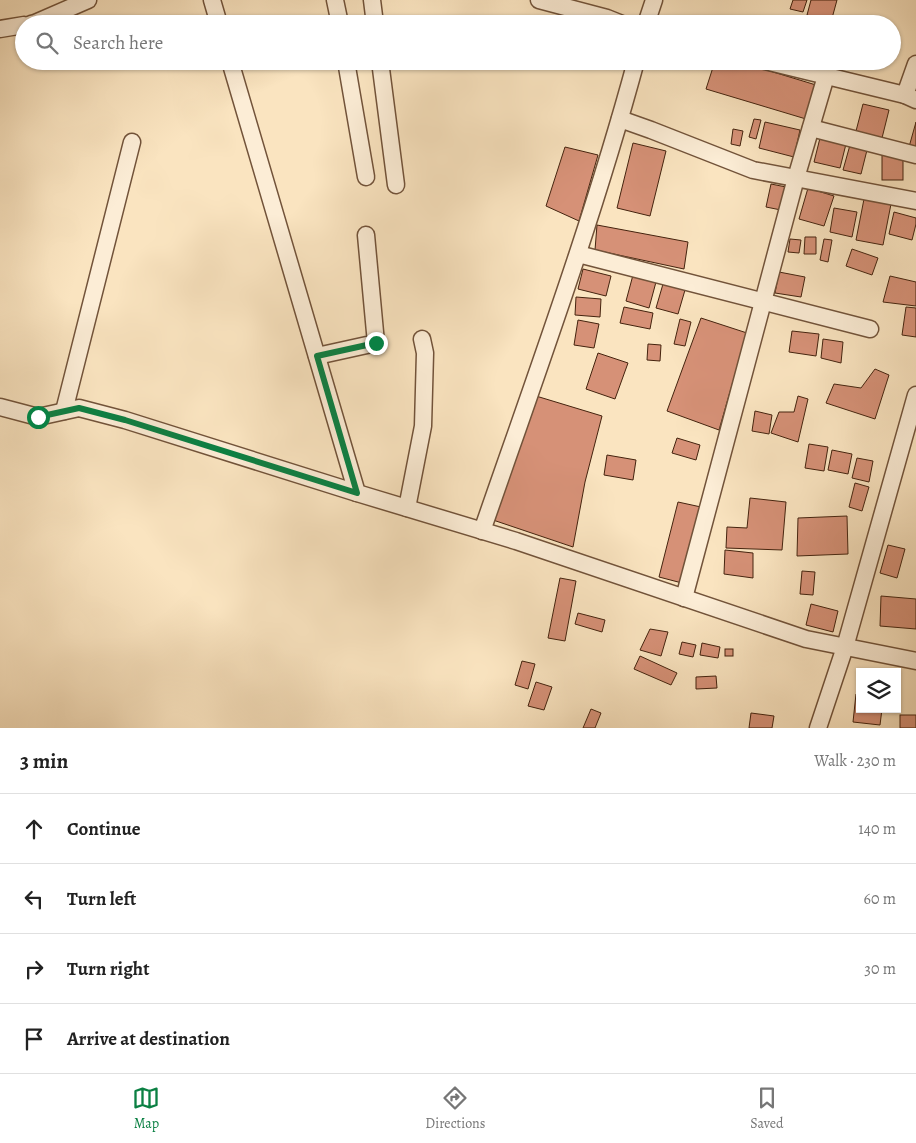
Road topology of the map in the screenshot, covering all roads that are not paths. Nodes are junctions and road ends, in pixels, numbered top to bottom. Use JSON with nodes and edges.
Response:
{"nodes":[{"id":1,"x":88,"y":0,"type":"edge"},
{"id":2,"x":212,"y":0,"type":"edge"},
{"id":3,"x":336,"y":0,"type":"edge"},
{"id":4,"x":372,"y":0,"type":"edge"},
{"id":5,"x":654,"y":0,"type":"edge"},
{"id":6,"x":548,"y":1,"type":"edge"},
{"id":7,"x":53,"y":15,"type":"edge"},
{"id":8,"x":216,"y":15,"type":"edge"},
{"id":9,"x":338,"y":15,"type":"edge"},
{"id":10,"x":374,"y":15,"type":"edge"},
{"id":11,"x":597,"y":15,"type":"edge"},
{"id":12,"x":649,"y":15,"type":"edge"},
{"id":13,"x":15,"y":26,"type":"edge"},
{"id":14,"x":0,"y":29,"type":"edge"},
{"id":15,"x":916,"y":64,"type":"edge"},
{"id":16,"x":233,"y":70,"type":"edge"},
{"id":17,"x":348,"y":70,"type":"edge"},
{"id":18,"x":381,"y":70,"type":"edge"},
{"id":19,"x":634,"y":70,"type":"edge"},
{"id":20,"x":802,"y":70,"type":"edge"},
{"id":21,"x":826,"y":76,"type":"junction"},
{"id":22,"x":911,"y":97,"type":"edge"},
{"id":23,"x":620,"y":119,"type":"junction"},
{"id":24,"x":811,"y":128,"type":"junction"},
{"id":25,"x":132,"y":142,"type":"dead end"},
{"id":26,"x":916,"y":155,"type":"edge"},
{"id":27,"x":366,"y":177,"type":"dead end"},
{"id":28,"x":796,"y":178,"type":"junction"},
{"id":29,"x":396,"y":185,"type":"dead end"},
{"id":30,"x":916,"y":201,"type":"edge"},
{"id":31,"x":366,"y":235,"type":"dead end"},
{"id":32,"x":578,"y":254,"type":"junction"},
{"id":33,"x":763,"y":301,"type":"junction"},
{"id":34,"x":870,"y":329,"type":"dead end"},
{"id":35,"x":422,"y":339,"type":"dead end"},
{"id":36,"x":317,"y":356,"type":"junction"},
{"id":37,"x":916,"y":395,"type":"edge"},
{"id":38,"x":0,"y":407,"type":"edge"},
{"id":39,"x":64,"y":411,"type":"junction"},
{"id":40,"x":357,"y":493,"type":"junction"},
{"id":41,"x":407,"y":508,"type":"junction"},
{"id":42,"x":482,"y":531,"type":"junction"},
{"id":43,"x":684,"y":598,"type":"junction"},
{"id":44,"x":845,"y":647,"type":"junction"},
{"id":45,"x":916,"y":661,"type":"edge"},
{"id":46,"x":818,"y":728,"type":"edge"}],
"edges":[{"from":1,"to":7,"type":"street"},
{"from":2,"to":8,"type":"street"},
{"from":3,"to":9,"type":"street"},
{"from":4,"to":10,"type":"street"},
{"from":5,"to":12,"type":"street"},
{"from":6,"to":11,"type":"street"},
{"from":13,"to":14,"type":"street"},
{"from":15,"to":22,"type":"street"},
{"from":16,"to":36,"type":"street"},
{"from":17,"to":27,"type":"street"},
{"from":18,"to":29,"type":"street"},
{"from":19,"to":23,"type":"street"},
{"from":20,"to":21,"type":"street"},
{"from":21,"to":22,"type":"street"},
{"from":21,"to":24,"type":"street"},
{"from":23,"to":28,"type":"street"},
{"from":23,"to":32,"type":"street"},
{"from":24,"to":26,"type":"street"},
{"from":24,"to":28,"type":"street"},
{"from":25,"to":39,"type":"street"},
{"from":28,"to":30,"type":"street"},
{"from":28,"to":33,"type":"street"},
{"from":31,"to":36,"type":"street"},
{"from":32,"to":33,"type":"street"},
{"from":32,"to":42,"type":"street"},
{"from":33,"to":34,"type":"street"},
{"from":33,"to":43,"type":"street"},
{"from":35,"to":41,"type":"street"},
{"from":36,"to":40,"type":"street"},
{"from":37,"to":44,"type":"street"},
{"from":38,"to":39,"type":"street"},
{"from":39,"to":40,"type":"street"},
{"from":40,"to":41,"type":"street"},
{"from":41,"to":42,"type":"street"},
{"from":42,"to":43,"type":"street"},
{"from":43,"to":44,"type":"street"},
{"from":44,"to":45,"type":"street"},
{"from":44,"to":46,"type":"street"}]}
